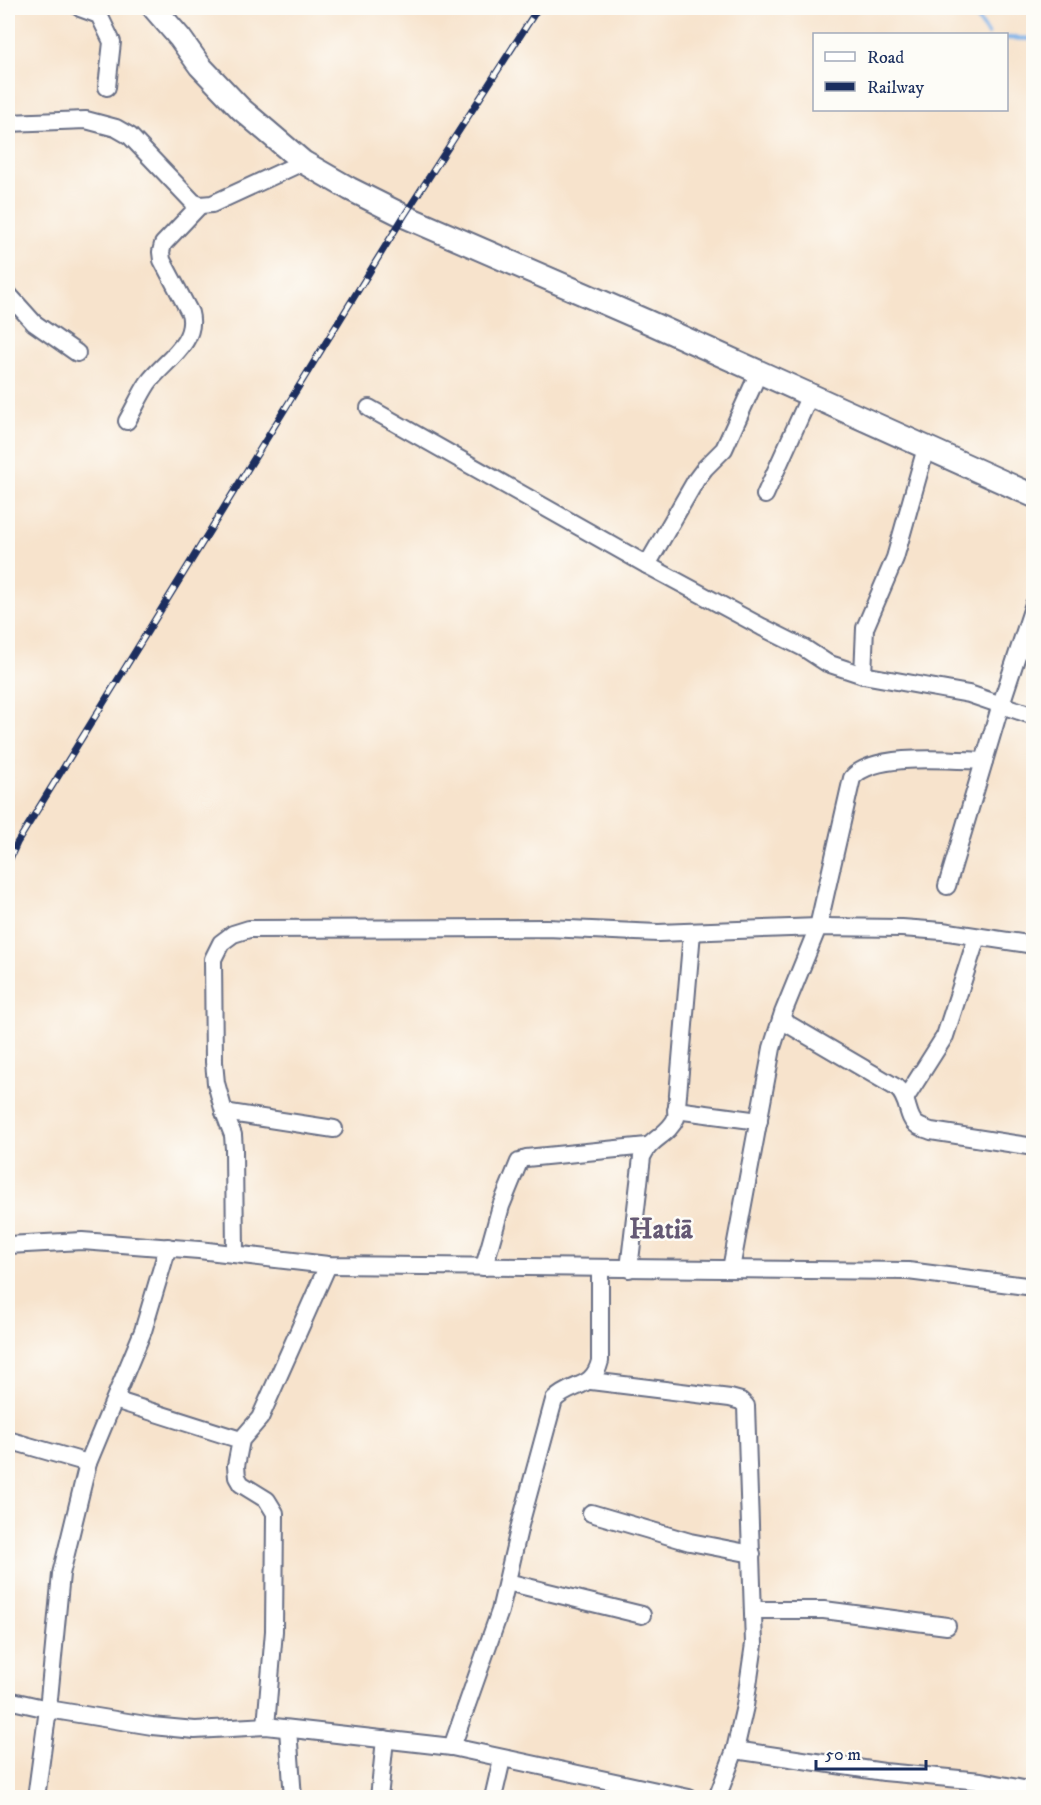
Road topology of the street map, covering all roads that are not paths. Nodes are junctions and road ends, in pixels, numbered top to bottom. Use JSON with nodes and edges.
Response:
{"nodes":[{"id":1,"x":80,"y":8,"type":"edge"},
{"id":2,"x":154,"y":8,"type":"edge"},
{"id":3,"x":107,"y":87,"type":"dead end"},
{"id":4,"x":8,"y":123,"type":"edge"},
{"id":5,"x":303,"y":162,"type":"junction"},
{"id":6,"x":200,"y":205,"type":"junction"},
{"id":7,"x":8,"y":294,"type":"edge"},
{"id":8,"x":77,"y":353,"type":"dead end"},
{"id":9,"x":759,"y":372,"type":"junction"},
{"id":10,"x":810,"y":395,"type":"junction"},
{"id":11,"x":369,"y":408,"type":"dead end"},
{"id":12,"x":127,"y":421,"type":"dead end"},
{"id":13,"x":926,"y":448,"type":"junction"},
{"id":14,"x":765,"y":495,"type":"dead end"},
{"id":15,"x":1034,"y":496,"type":"edge"},
{"id":16,"x":647,"y":565,"type":"junction"},
{"id":17,"x":1034,"y":604,"type":"edge"},
{"id":18,"x":863,"y":675,"type":"junction"},
{"id":19,"x":1001,"y":704,"type":"junction"},
{"id":20,"x":1034,"y":716,"type":"edge"},
{"id":21,"x":984,"y":761,"type":"junction"},
{"id":22,"x":947,"y":886,"type":"dead end"},
{"id":23,"x":818,"y":927,"type":"junction"},
{"id":24,"x":692,"y":932,"type":"junction"},
{"id":25,"x":977,"y":937,"type":"junction"},
{"id":26,"x":1034,"y":945,"type":"edge"},
{"id":27,"x":781,"y":1020,"type":"junction"},
{"id":28,"x":905,"y":1099,"type":"junction"},
{"id":29,"x":676,"y":1110,"type":"junction"},
{"id":30,"x":224,"y":1112,"type":"junction"},
{"id":31,"x":759,"y":1121,"type":"junction"},
{"id":32,"x":334,"y":1129,"type":"dead end"},
{"id":33,"x":647,"y":1146,"type":"junction"},
{"id":34,"x":1034,"y":1147,"type":"edge"},
{"id":35,"x":8,"y":1245,"type":"edge"},
{"id":36,"x":168,"y":1247,"type":"junction"},
{"id":37,"x":234,"y":1254,"type":"junction"},
{"id":38,"x":328,"y":1265,"type":"junction"},
{"id":39,"x":484,"y":1267,"type":"junction"},
{"id":40,"x":600,"y":1269,"type":"junction"},
{"id":41,"x":630,"y":1269,"type":"junction"},
{"id":42,"x":731,"y":1269,"type":"junction"},
{"id":43,"x":1034,"y":1287,"type":"edge"},
{"id":44,"x":591,"y":1381,"type":"junction"},
{"id":45,"x":115,"y":1400,"type":"junction"},
{"id":46,"x":8,"y":1440,"type":"edge"},
{"id":47,"x":241,"y":1440,"type":"junction"},
{"id":48,"x":88,"y":1463,"type":"junction"},
{"id":49,"x":591,"y":1513,"type":"dead end"},
{"id":50,"x":752,"y":1554,"type":"junction"},
{"id":51,"x":507,"y":1582,"type":"junction"},
{"id":52,"x":754,"y":1610,"type":"junction"},
{"id":53,"x":642,"y":1615,"type":"dead end"},
{"id":54,"x":947,"y":1626,"type":"dead end"},
{"id":55,"x":8,"y":1700,"type":"edge"},
{"id":56,"x":48,"y":1709,"type":"junction"},
{"id":57,"x":266,"y":1726,"type":"junction"},
{"id":58,"x":288,"y":1729,"type":"junction"},
{"id":59,"x":385,"y":1738,"type":"junction"},
{"id":60,"x":452,"y":1747,"type":"junction"},
{"id":61,"x":735,"y":1750,"type":"junction"},
{"id":62,"x":502,"y":1759,"type":"junction"},
{"id":63,"x":1024,"y":1792,"type":"edge"},
{"id":64,"x":36,"y":1797,"type":"edge"},
{"id":65,"x":293,"y":1797,"type":"edge"},
{"id":66,"x":379,"y":1797,"type":"edge"},
{"id":67,"x":494,"y":1797,"type":"edge"},
{"id":68,"x":689,"y":1797,"type":"edge"},
{"id":69,"x":717,"y":1797,"type":"edge"}],
"edges":[{"from":1,"to":3,"type":"street"},
{"from":2,"to":5,"type":"street"},
{"from":4,"to":6,"type":"street"},
{"from":5,"to":6,"type":"street"},
{"from":5,"to":9,"type":"street"},
{"from":6,"to":12,"type":"street"},
{"from":7,"to":8,"type":"street"},
{"from":9,"to":10,"type":"street"},
{"from":9,"to":16,"type":"street"},
{"from":10,"to":13,"type":"street"},
{"from":10,"to":14,"type":"street"},
{"from":11,"to":16,"type":"street"},
{"from":13,"to":15,"type":"street"},
{"from":13,"to":18,"type":"street"},
{"from":16,"to":18,"type":"street"},
{"from":17,"to":19,"type":"street"},
{"from":18,"to":19,"type":"street"},
{"from":19,"to":20,"type":"street"},
{"from":19,"to":21,"type":"street"},
{"from":21,"to":22,"type":"street"},
{"from":21,"to":23,"type":"street"},
{"from":23,"to":24,"type":"street"},
{"from":23,"to":25,"type":"street"},
{"from":23,"to":27,"type":"street"},
{"from":24,"to":29,"type":"street"},
{"from":24,"to":30,"type":"street"},
{"from":25,"to":26,"type":"street"},
{"from":25,"to":28,"type":"street"},
{"from":27,"to":28,"type":"street"},
{"from":27,"to":31,"type":"street"},
{"from":28,"to":34,"type":"street"},
{"from":29,"to":31,"type":"street"},
{"from":29,"to":33,"type":"street"},
{"from":30,"to":32,"type":"street"},
{"from":30,"to":37,"type":"street"},
{"from":31,"to":42,"type":"street"},
{"from":33,"to":39,"type":"street"},
{"from":33,"to":41,"type":"street"},
{"from":35,"to":36,"type":"street"},
{"from":36,"to":37,"type":"street"},
{"from":36,"to":45,"type":"street"},
{"from":37,"to":38,"type":"street"},
{"from":38,"to":39,"type":"street"},
{"from":38,"to":47,"type":"street"},
{"from":39,"to":40,"type":"street"},
{"from":40,"to":41,"type":"street"},
{"from":40,"to":44,"type":"street"},
{"from":41,"to":42,"type":"street"},
{"from":42,"to":43,"type":"street"},
{"from":44,"to":50,"type":"street"},
{"from":44,"to":51,"type":"street"},
{"from":45,"to":47,"type":"street"},
{"from":45,"to":48,"type":"street"},
{"from":46,"to":48,"type":"street"},
{"from":47,"to":57,"type":"street"},
{"from":48,"to":56,"type":"street"},
{"from":49,"to":50,"type":"street"},
{"from":50,"to":52,"type":"street"},
{"from":51,"to":53,"type":"street"},
{"from":51,"to":60,"type":"street"},
{"from":52,"to":54,"type":"street"},
{"from":52,"to":61,"type":"street"},
{"from":55,"to":56,"type":"street"},
{"from":56,"to":57,"type":"street"},
{"from":56,"to":64,"type":"street"},
{"from":57,"to":58,"type":"street"},
{"from":58,"to":59,"type":"street"},
{"from":58,"to":65,"type":"street"},
{"from":59,"to":60,"type":"street"},
{"from":59,"to":66,"type":"street"},
{"from":60,"to":62,"type":"street"},
{"from":61,"to":63,"type":"street"},
{"from":61,"to":69,"type":"street"},
{"from":62,"to":67,"type":"street"},
{"from":62,"to":68,"type":"street"}]}
